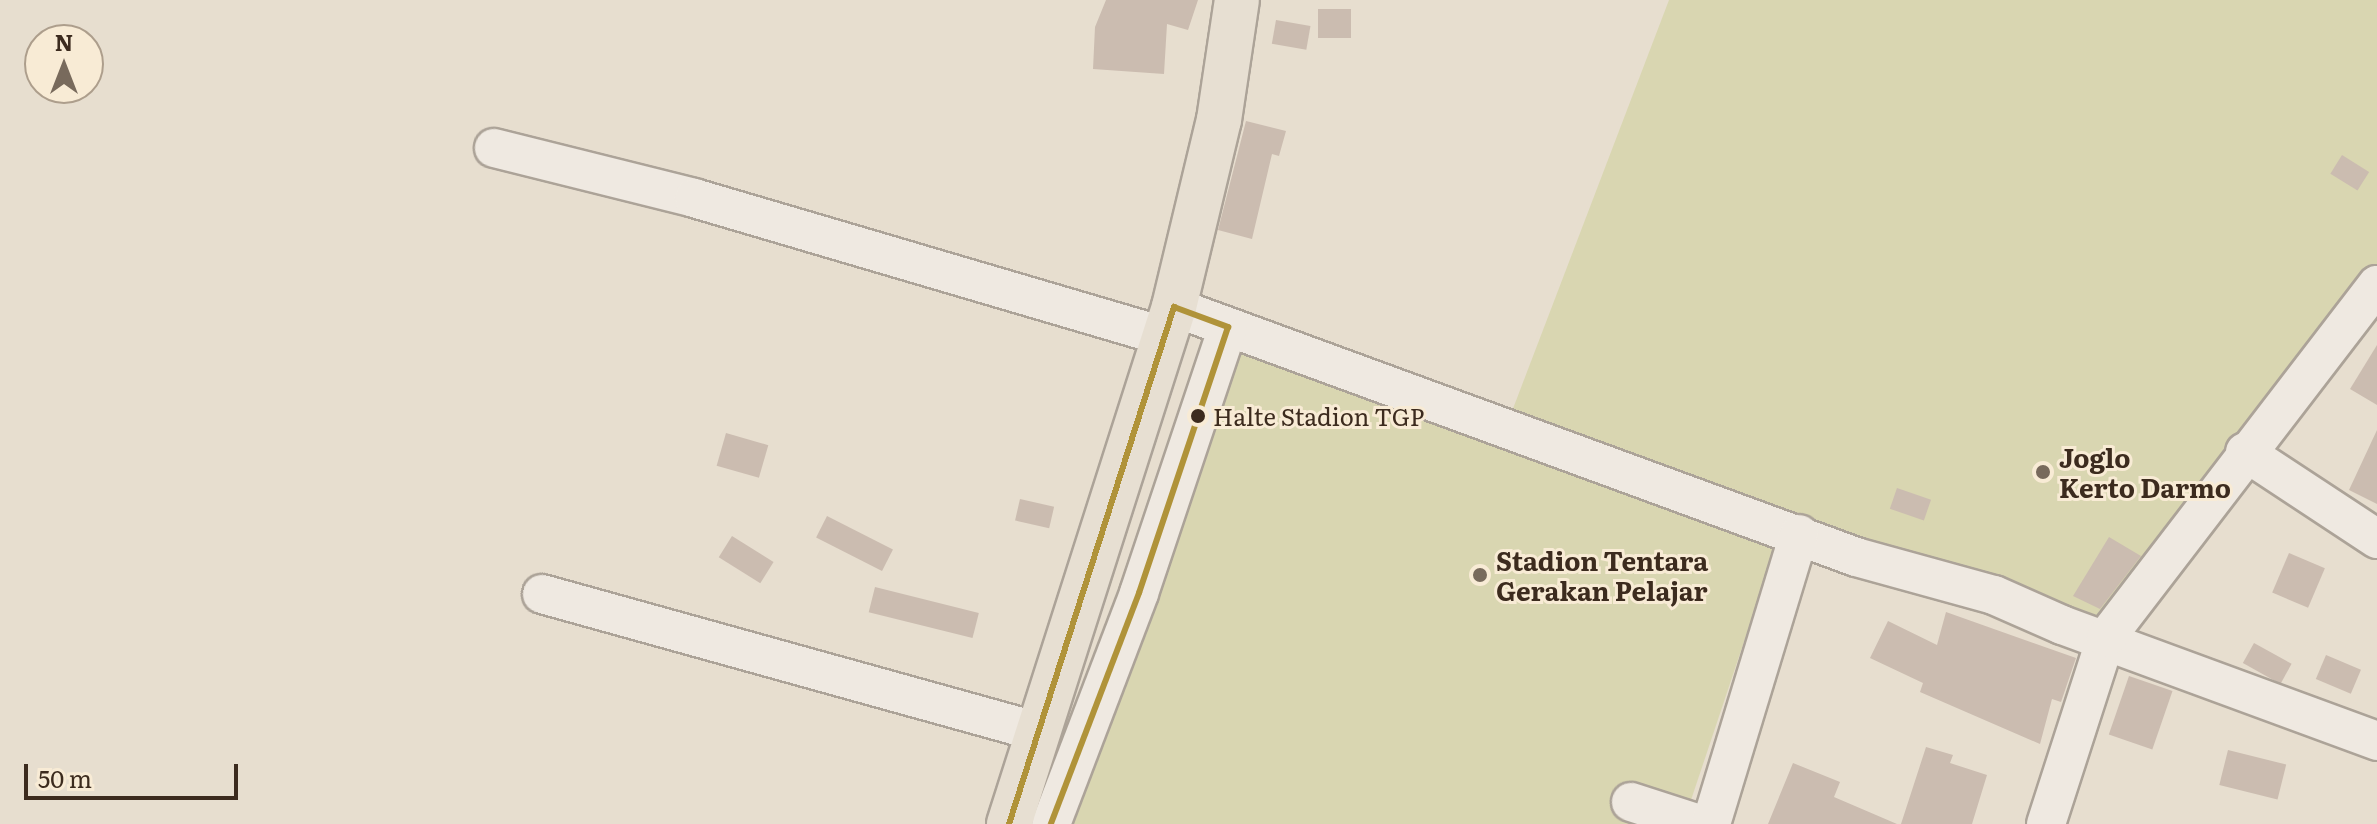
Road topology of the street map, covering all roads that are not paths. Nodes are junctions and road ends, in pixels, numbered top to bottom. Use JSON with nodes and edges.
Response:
{"nodes":[{"id":1,"x":1237,"y":0,"type":"edge"},
{"id":2,"x":494,"y":148,"type":"dead end"},
{"id":3,"x":2377,"y":285,"type":"edge"},
{"id":4,"x":1169,"y":322,"type":"junction"},
{"id":5,"x":1228,"y":327,"type":"junction"},
{"id":6,"x":2245,"y":452,"type":"junction"},
{"id":7,"x":1799,"y":534,"type":"junction"},
{"id":8,"x":2376,"y":537,"type":"edge"},
{"id":9,"x":542,"y":594,"type":"dead end"},
{"id":10,"x":2106,"y":638,"type":"junction"},
{"id":11,"x":1039,"y":732,"type":"junction"},
{"id":12,"x":2377,"y":741,"type":"edge"},
{"id":13,"x":1631,"y":802,"type":"dead end"},
{"id":14,"x":1009,"y":824,"type":"edge"},
{"id":15,"x":1051,"y":824,"type":"edge"},
{"id":16,"x":1699,"y":824,"type":"edge"},
{"id":17,"x":1711,"y":824,"type":"edge"},
{"id":18,"x":2046,"y":824,"type":"edge"}],
"edges":[{"from":1,"to":4,"type":"main road"},
{"from":2,"to":4,"type":"street"},
{"from":3,"to":6,"type":"street"},
{"from":4,"to":5,"type":"street"},
{"from":4,"to":11,"type":"main road"},
{"from":5,"to":7,"type":"street"},
{"from":5,"to":15,"type":"street"},
{"from":6,"to":8,"type":"street"},
{"from":6,"to":10,"type":"street"},
{"from":7,"to":10,"type":"street"},
{"from":7,"to":17,"type":"street"},
{"from":9,"to":11,"type":"street"},
{"from":10,"to":12,"type":"street"},
{"from":10,"to":18,"type":"street"},
{"from":11,"to":14,"type":"main road"},
{"from":13,"to":16,"type":"street"}]}
